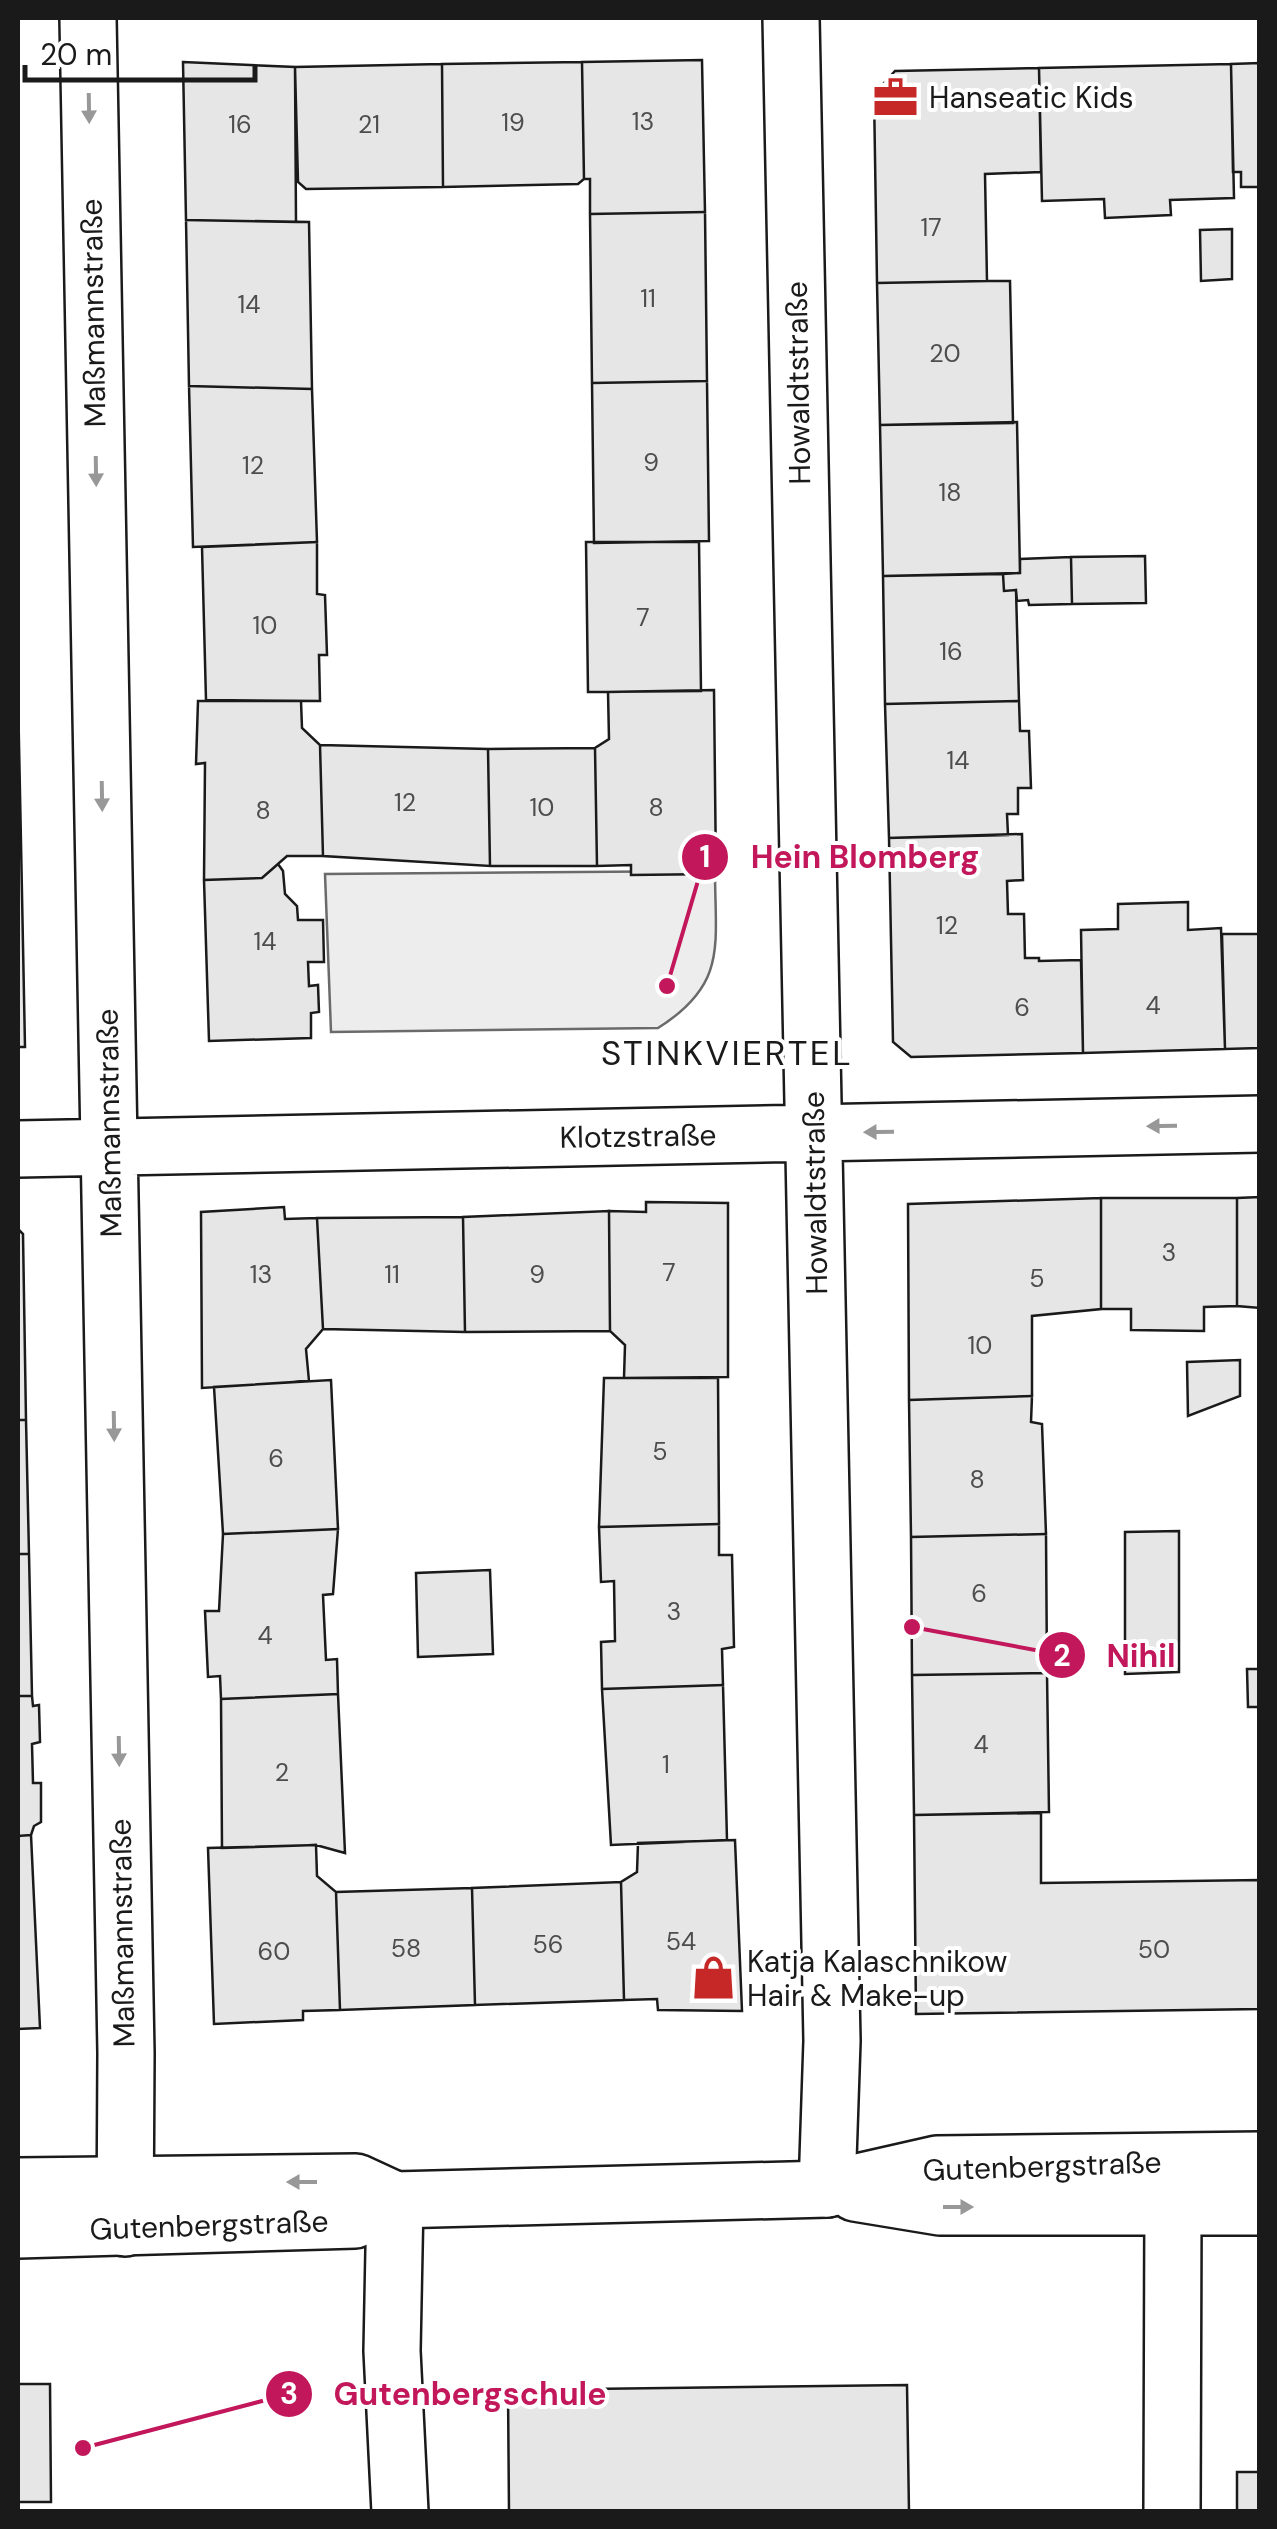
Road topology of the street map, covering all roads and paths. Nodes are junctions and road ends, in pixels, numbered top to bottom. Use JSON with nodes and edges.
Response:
{"nodes":[{"id":1,"x":88,"y":18,"type":"edge"},
{"id":2,"x":791,"y":18,"type":"edge"},
{"id":3,"x":1260,"y":1124,"type":"edge"},
{"id":4,"x":814,"y":1134,"type":"junction"},
{"id":5,"x":109,"y":1146,"type":"junction"},
{"id":6,"x":18,"y":1148,"type":"edge"},
{"id":7,"x":1260,"y":2160,"type":"edge"},
{"id":8,"x":18,"y":2186,"type":"edge"},
{"id":9,"x":827,"y":2189,"type":"junction"},
{"id":10,"x":395,"y":2200,"type":"junction"},
{"id":11,"x":125,"y":2205,"type":"junction"},
{"id":12,"x":1172,"y":2206,"type":"junction"},
{"id":13,"x":1260,"y":2207,"type":"edge"},
{"id":14,"x":18,"y":2230,"type":"edge"},
{"id":15,"x":400,"y":2512,"type":"edge"},
{"id":16,"x":1172,"y":2512,"type":"edge"}],
"edges":[{"from":1,"to":5,"type":"street","name":"Maßmannstraße","one_way":true},
{"from":2,"to":4,"type":"street","name":"Howaldtstraße"},
{"from":3,"to":4,"type":"street","name":"Klotzstraße","one_way":true},
{"from":4,"to":5,"type":"street","name":"Klotzstraße"},
{"from":4,"to":9,"type":"street","name":"Howaldtstraße"},
{"from":5,"to":6,"type":"street","name":"Klotzstraße"},
{"from":5,"to":11,"type":"street","name":"Maßmannstraße","one_way":true},
{"from":7,"to":9,"type":"street","name":"Gutenbergstraße"},
{"from":8,"to":11,"type":"street","name":"Gutenbergstraße"},
{"from":9,"to":10,"type":"street","name":"Gutenbergstraße"},
{"from":9,"to":12,"type":"street","name":"Gutenbergstraße","one_way":true},
{"from":10,"to":11,"type":"street","name":"Gutenbergstraße"},
{"from":10,"to":15,"type":"street"},
{"from":11,"to":14,"type":"street","name":"Gutenbergstraße"},
{"from":12,"to":13,"type":"street","name":"Gutenbergstraße"},
{"from":12,"to":16,"type":"street"}]}
